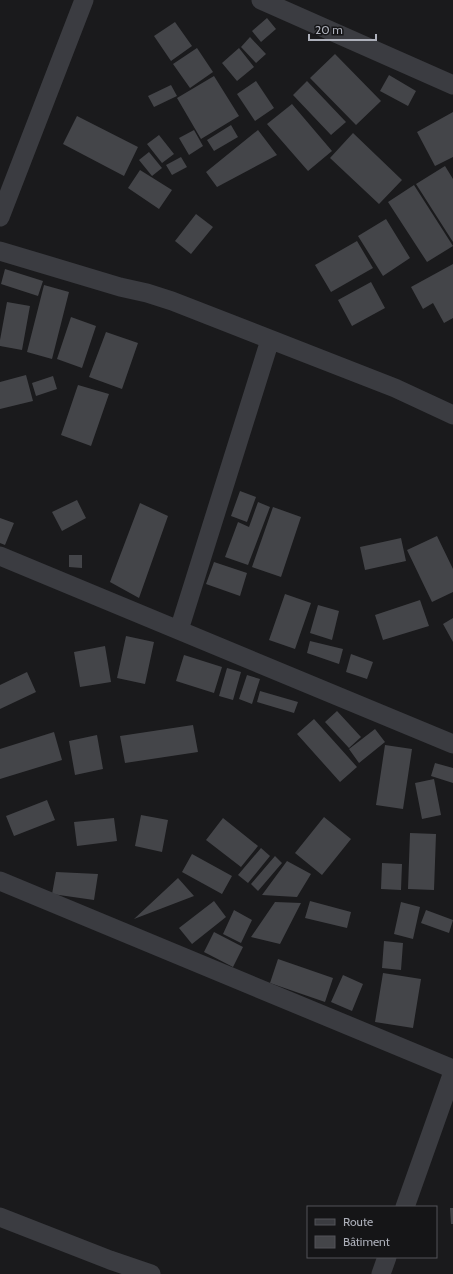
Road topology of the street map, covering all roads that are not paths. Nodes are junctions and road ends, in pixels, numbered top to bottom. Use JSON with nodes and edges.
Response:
{"nodes":[{"id":1,"x":84,"y":0,"type":"edge"},
{"id":2,"x":261,"y":0,"type":"edge"},
{"id":3,"x":453,"y":85,"type":"edge"},
{"id":4,"x":0,"y":217,"type":"edge"},
{"id":5,"x":0,"y":252,"type":"edge"},
{"id":6,"x":270,"y":340,"type":"junction"},
{"id":7,"x":453,"y":415,"type":"edge"},
{"id":8,"x":0,"y":556,"type":"edge"},
{"id":9,"x":179,"y":630,"type":"junction"},
{"id":10,"x":453,"y":744,"type":"edge"},
{"id":11,"x":0,"y":881,"type":"edge"},
{"id":12,"x":453,"y":1069,"type":"edge"},
{"id":13,"x":453,"y":1072,"type":"edge"},
{"id":14,"x":405,"y":1206,"type":"edge"},
{"id":15,"x":0,"y":1217,"type":"edge"},
{"id":16,"x":387,"y":1258,"type":"edge"},
{"id":17,"x":152,"y":1274,"type":"edge"},
{"id":18,"x":381,"y":1274,"type":"edge"}],
"edges":[{"from":1,"to":4,"type":"street"},
{"from":2,"to":3,"type":"street"},
{"from":5,"to":6,"type":"street"},
{"from":6,"to":7,"type":"street"},
{"from":6,"to":9,"type":"street"},
{"from":8,"to":9,"type":"street"},
{"from":9,"to":10,"type":"street"},
{"from":11,"to":12,"type":"street"},
{"from":13,"to":14,"type":"street"},
{"from":15,"to":17,"type":"street"},
{"from":16,"to":18,"type":"street"}]}
